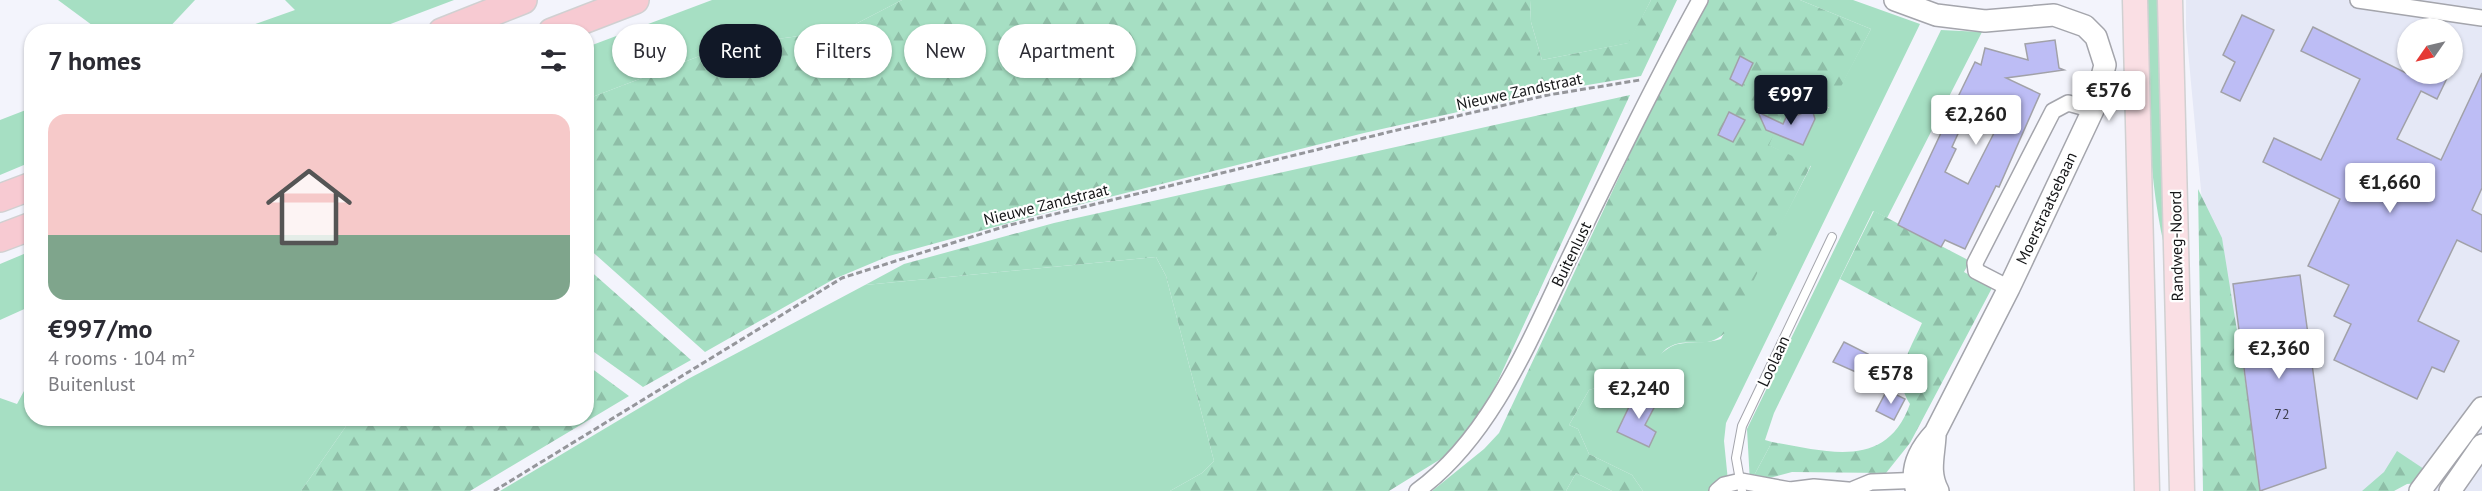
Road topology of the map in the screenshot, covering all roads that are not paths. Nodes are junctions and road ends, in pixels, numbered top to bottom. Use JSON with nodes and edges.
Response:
{"nodes":[{"id":1,"x":523,"y":0,"type":"edge"},
{"id":2,"x":635,"y":0,"type":"edge"},
{"id":3,"x":1700,"y":0,"type":"edge"},
{"id":4,"x":1895,"y":0,"type":"edge"},
{"id":5,"x":2135,"y":0,"type":"edge"},
{"id":6,"x":2170,"y":0,"type":"edge"},
{"id":7,"x":2358,"y":0,"type":"edge"},
{"id":8,"x":2482,"y":18,"type":"edge"},
{"id":9,"x":462,"y":24,"type":"edge"},
{"id":10,"x":573,"y":24,"type":"edge"},
{"id":11,"x":2093,"y":110,"type":"junction"},
{"id":12,"x":24,"y":189,"type":"edge"},
{"id":13,"x":0,"y":198,"type":"edge"},
{"id":14,"x":24,"y":229,"type":"edge"},
{"id":15,"x":1832,"y":237,"type":"dead end"},
{"id":16,"x":0,"y":238,"type":"edge"},
{"id":17,"x":2009,"y":288,"type":"junction"},
{"id":18,"x":2482,"y":408,"type":"edge"},
{"id":19,"x":2482,"y":445,"type":"edge"},
{"id":20,"x":1741,"y":486,"type":"edge"},
{"id":21,"x":1925,"y":486,"type":"edge"},
{"id":22,"x":2429,"y":488,"type":"edge"},
{"id":23,"x":1789,"y":490,"type":"edge"},
{"id":24,"x":1857,"y":490,"type":"edge"},
{"id":25,"x":1417,"y":491,"type":"edge"},
{"id":26,"x":1717,"y":491,"type":"edge"},
{"id":27,"x":2146,"y":491,"type":"edge"},
{"id":28,"x":2182,"y":491,"type":"edge"},
{"id":29,"x":2450,"y":491,"type":"edge"}],
"edges":[{"from":1,"to":9,"type":"highway"},
{"from":2,"to":10,"type":"highway"},
{"from":3,"to":25,"type":"street","name":"Buitenlust"},
{"from":4,"to":11,"type":"street","name":"Moerstraatsebaan"},
{"from":5,"to":27,"type":"main road"},
{"from":6,"to":28,"type":"main road","name":"Randweg-Noord"},
{"from":7,"to":8,"type":"street"},
{"from":11,"to":17,"type":"street","name":"Moerstraatsebaan"},
{"from":11,"to":17,"type":"street"},
{"from":12,"to":13,"type":"highway"},
{"from":14,"to":16,"type":"highway"},
{"from":15,"to":20,"type":"lane","name":"Loolaan"},
{"from":17,"to":21,"type":"street","name":"Moerstraatsebaan"},
{"from":18,"to":22,"type":"street"},
{"from":19,"to":29,"type":"street"},
{"from":20,"to":23,"type":"street"},
{"from":20,"to":26,"type":"street"},
{"from":21,"to":24,"type":"street"},
{"from":23,"to":24,"type":"street"}]}
